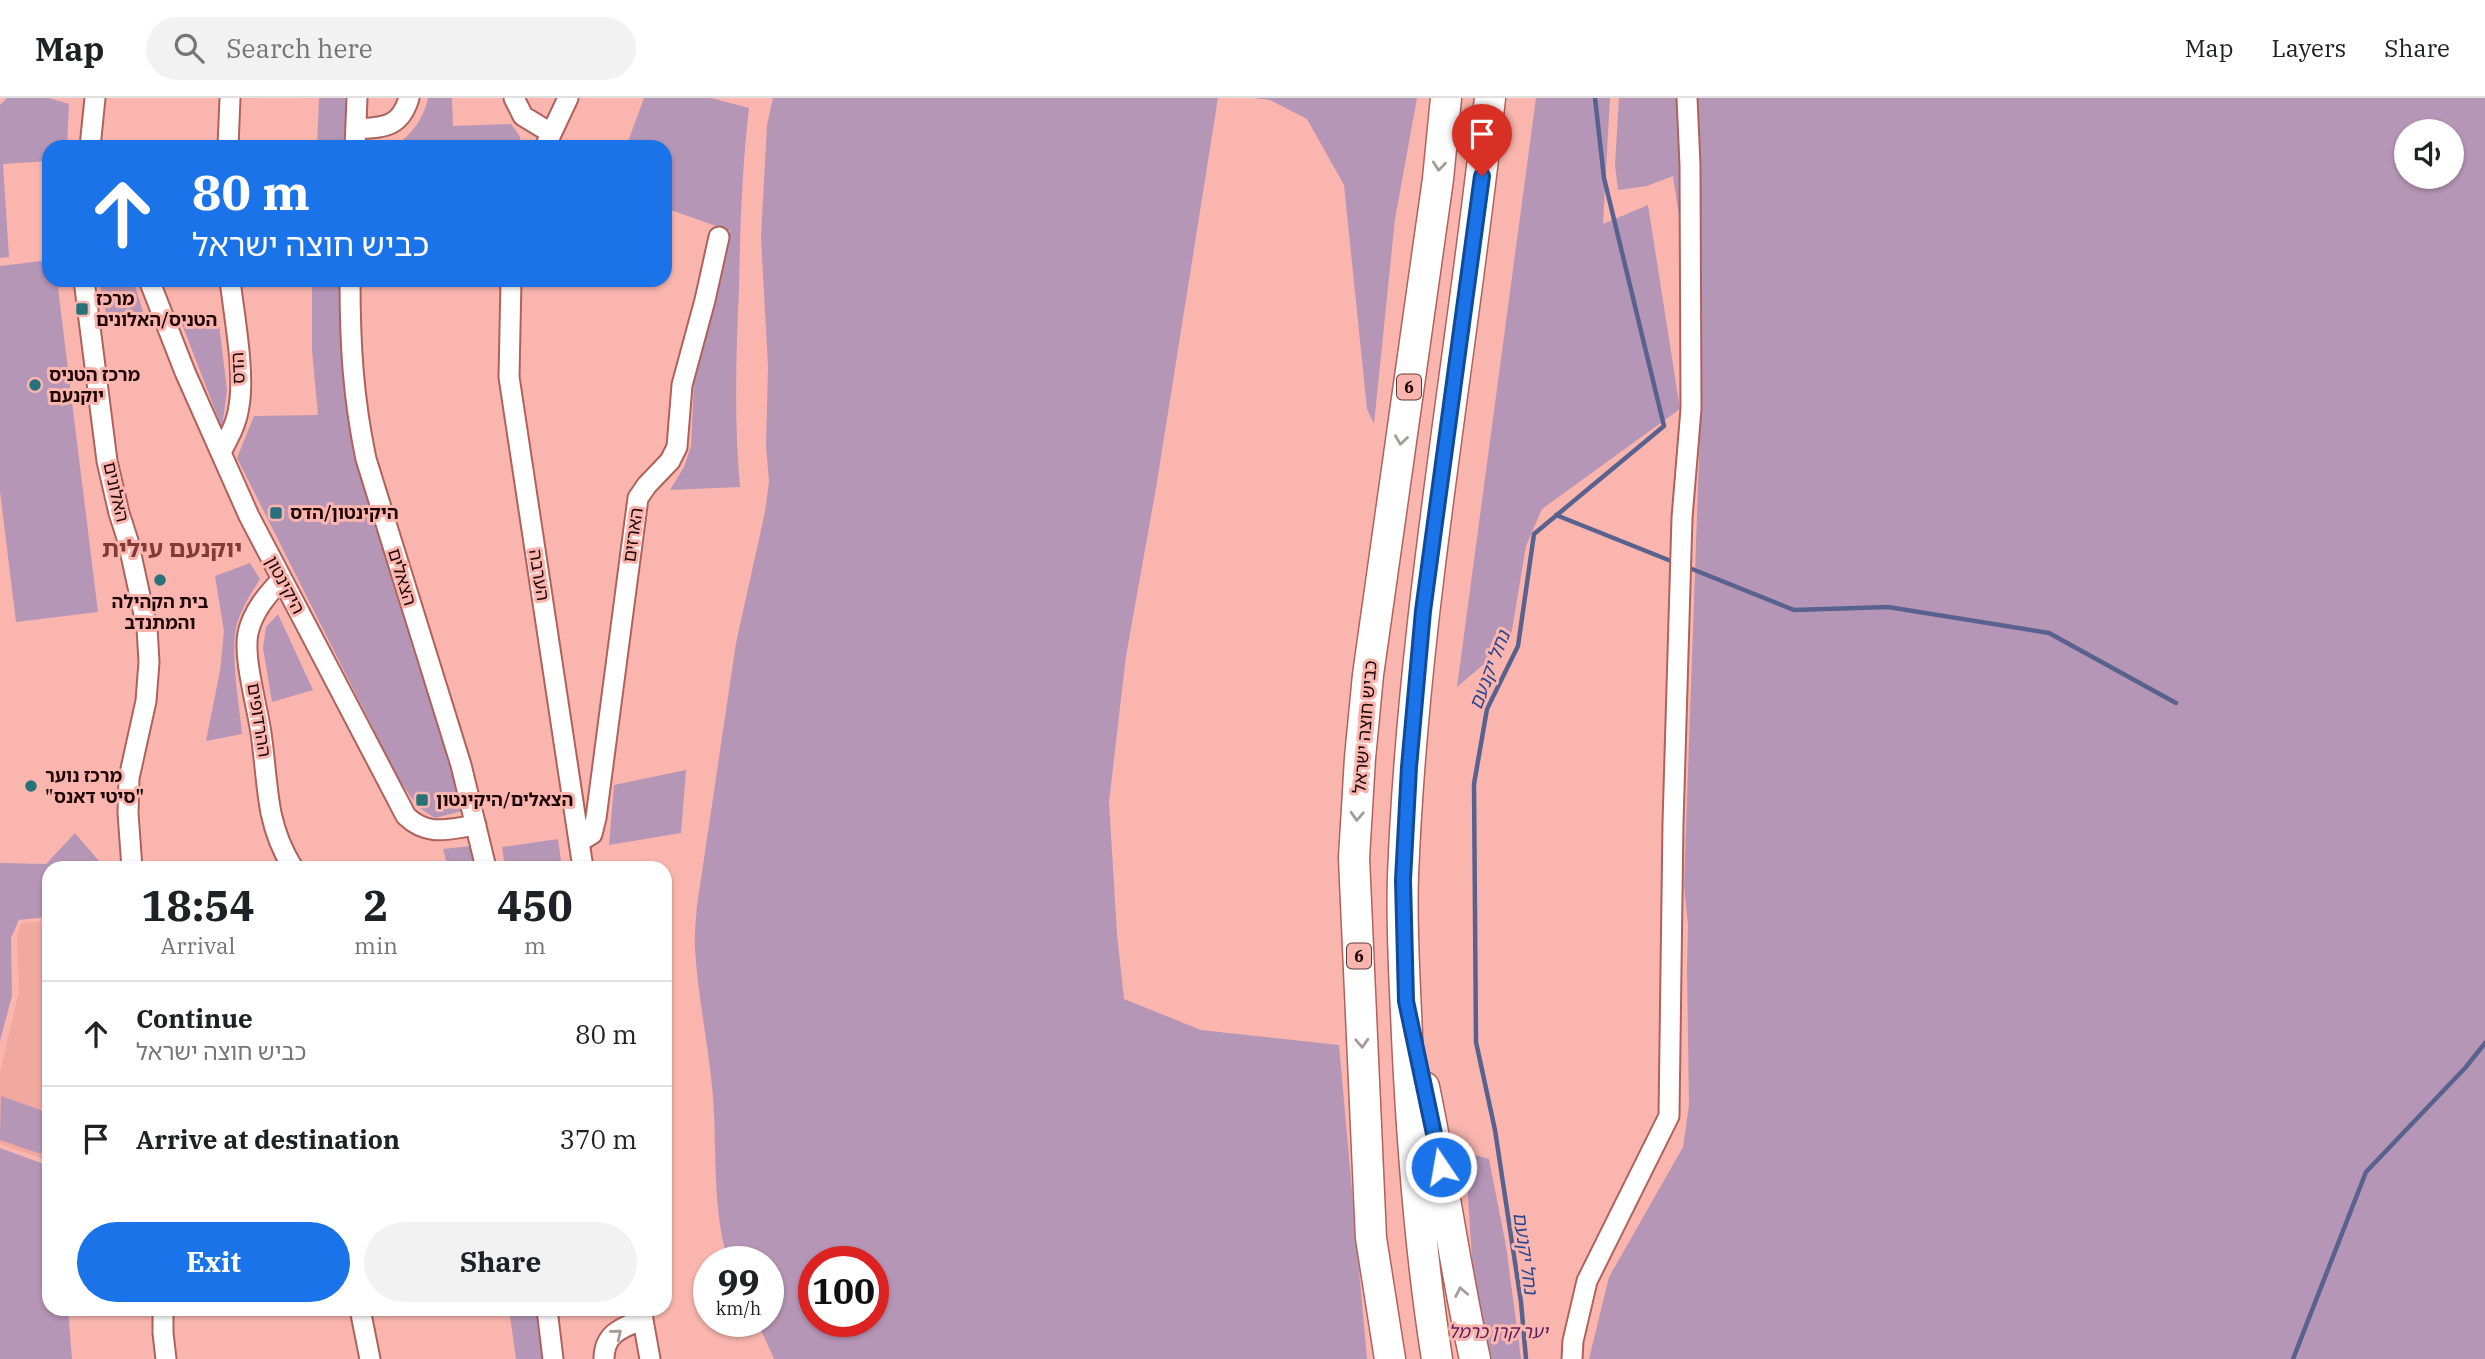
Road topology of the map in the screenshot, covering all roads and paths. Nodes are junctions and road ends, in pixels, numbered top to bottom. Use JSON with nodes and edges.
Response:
{"nodes":[{"id":1,"x":95,"y":98,"type":"edge"},
{"id":2,"x":230,"y":98,"type":"edge"},
{"id":3,"x":357,"y":98,"type":"edge"},
{"id":4,"x":409,"y":98,"type":"edge"},
{"id":5,"x":514,"y":98,"type":"edge"},
{"id":6,"x":568,"y":98,"type":"edge"},
{"id":7,"x":1446,"y":98,"type":"edge"},
{"id":8,"x":1490,"y":98,"type":"edge"},
{"id":9,"x":1687,"y":98,"type":"edge"},
{"id":10,"x":355,"y":138,"type":"edge"},
{"id":11,"x":91,"y":140,"type":"edge"},
{"id":12,"x":228,"y":140,"type":"edge"},
{"id":13,"x":548,"y":140,"type":"edge"},
{"id":14,"x":719,"y":237,"type":"dead end"},
{"id":15,"x":85,"y":287,"type":"edge"},
{"id":16,"x":152,"y":287,"type":"edge"},
{"id":17,"x":231,"y":287,"type":"edge"},
{"id":18,"x":350,"y":287,"type":"edge"},
{"id":19,"x":511,"y":287,"type":"edge"},
{"id":20,"x":221,"y":452,"type":"junction"},
{"id":21,"x":282,"y":579,"type":"junction"},
{"id":22,"x":476,"y":825,"type":"junction"},
{"id":23,"x":579,"y":842,"type":"junction"},
{"id":24,"x":131,"y":861,"type":"edge"},
{"id":25,"x":290,"y":861,"type":"edge"},
{"id":26,"x":484,"y":861,"type":"edge"},
{"id":27,"x":582,"y":861,"type":"edge"},
{"id":28,"x":1406,"y":1001,"type":"junction"},
{"id":29,"x":1371,"y":1238,"type":"junction"},
{"id":30,"x":163,"y":1316,"type":"edge"},
{"id":31,"x":361,"y":1316,"type":"edge"},
{"id":32,"x":548,"y":1316,"type":"edge"},
{"id":33,"x":639,"y":1316,"type":"edge"},
{"id":34,"x":642,"y":1316,"type":"edge"},
{"id":35,"x":166,"y":1359,"type":"edge"},
{"id":36,"x":370,"y":1359,"type":"edge"},
{"id":37,"x":554,"y":1359,"type":"edge"},
{"id":38,"x":604,"y":1359,"type":"edge"},
{"id":39,"x":650,"y":1359,"type":"edge"},
{"id":40,"x":1379,"y":1359,"type":"edge"},
{"id":41,"x":1390,"y":1359,"type":"edge"},
{"id":42,"x":1437,"y":1359,"type":"edge"},
{"id":43,"x":1475,"y":1359,"type":"edge"},
{"id":44,"x":1572,"y":1359,"type":"edge"}],
"edges":[{"from":1,"to":11,"type":"street"},
{"from":2,"to":12,"type":"street"},
{"from":3,"to":10,"type":"street"},
{"from":4,"to":10,"type":"street"},
{"from":5,"to":13,"type":"street"},
{"from":6,"to":13,"type":"street"},
{"from":7,"to":29,"type":"highway","name":"כביש חוצה ישראל","number":"6","one_way":true},
{"from":8,"to":28,"type":"highway"},
{"from":9,"to":44,"type":"street"},
{"from":14,"to":23,"type":"street","name":"הארזים"},
{"from":15,"to":24,"type":"street","name":"האלונים"},
{"from":16,"to":20,"type":"street","name":"היקינטון"},
{"from":17,"to":20,"type":"street","name":"הדס"},
{"from":18,"to":22,"type":"street","name":"הצאלים"},
{"from":19,"to":23,"type":"street","name":"הערבה"},
{"from":20,"to":21,"type":"street","name":"היקינטון"},
{"from":21,"to":22,"type":"street","name":"היקינטון"},
{"from":21,"to":25,"type":"street","name":"ההרדופים"},
{"from":22,"to":26,"type":"street","name":"הצאלים"},
{"from":23,"to":27,"type":"street","name":"הערבה"},
{"from":28,"to":42,"type":"highway"},
{"from":43,"to":28,"type":"highway","one_way":true},
{"from":29,"to":40,"type":"highway"},
{"from":29,"to":41,"type":"highway","name":"כביש חוצה ישראל","number":"6"},
{"from":30,"to":35,"type":"street"},
{"from":31,"to":36,"type":"street"},
{"from":32,"to":37,"type":"street"},
{"from":38,"to":33,"type":"street","one_way":true},
{"from":34,"to":39,"type":"street"}]}
